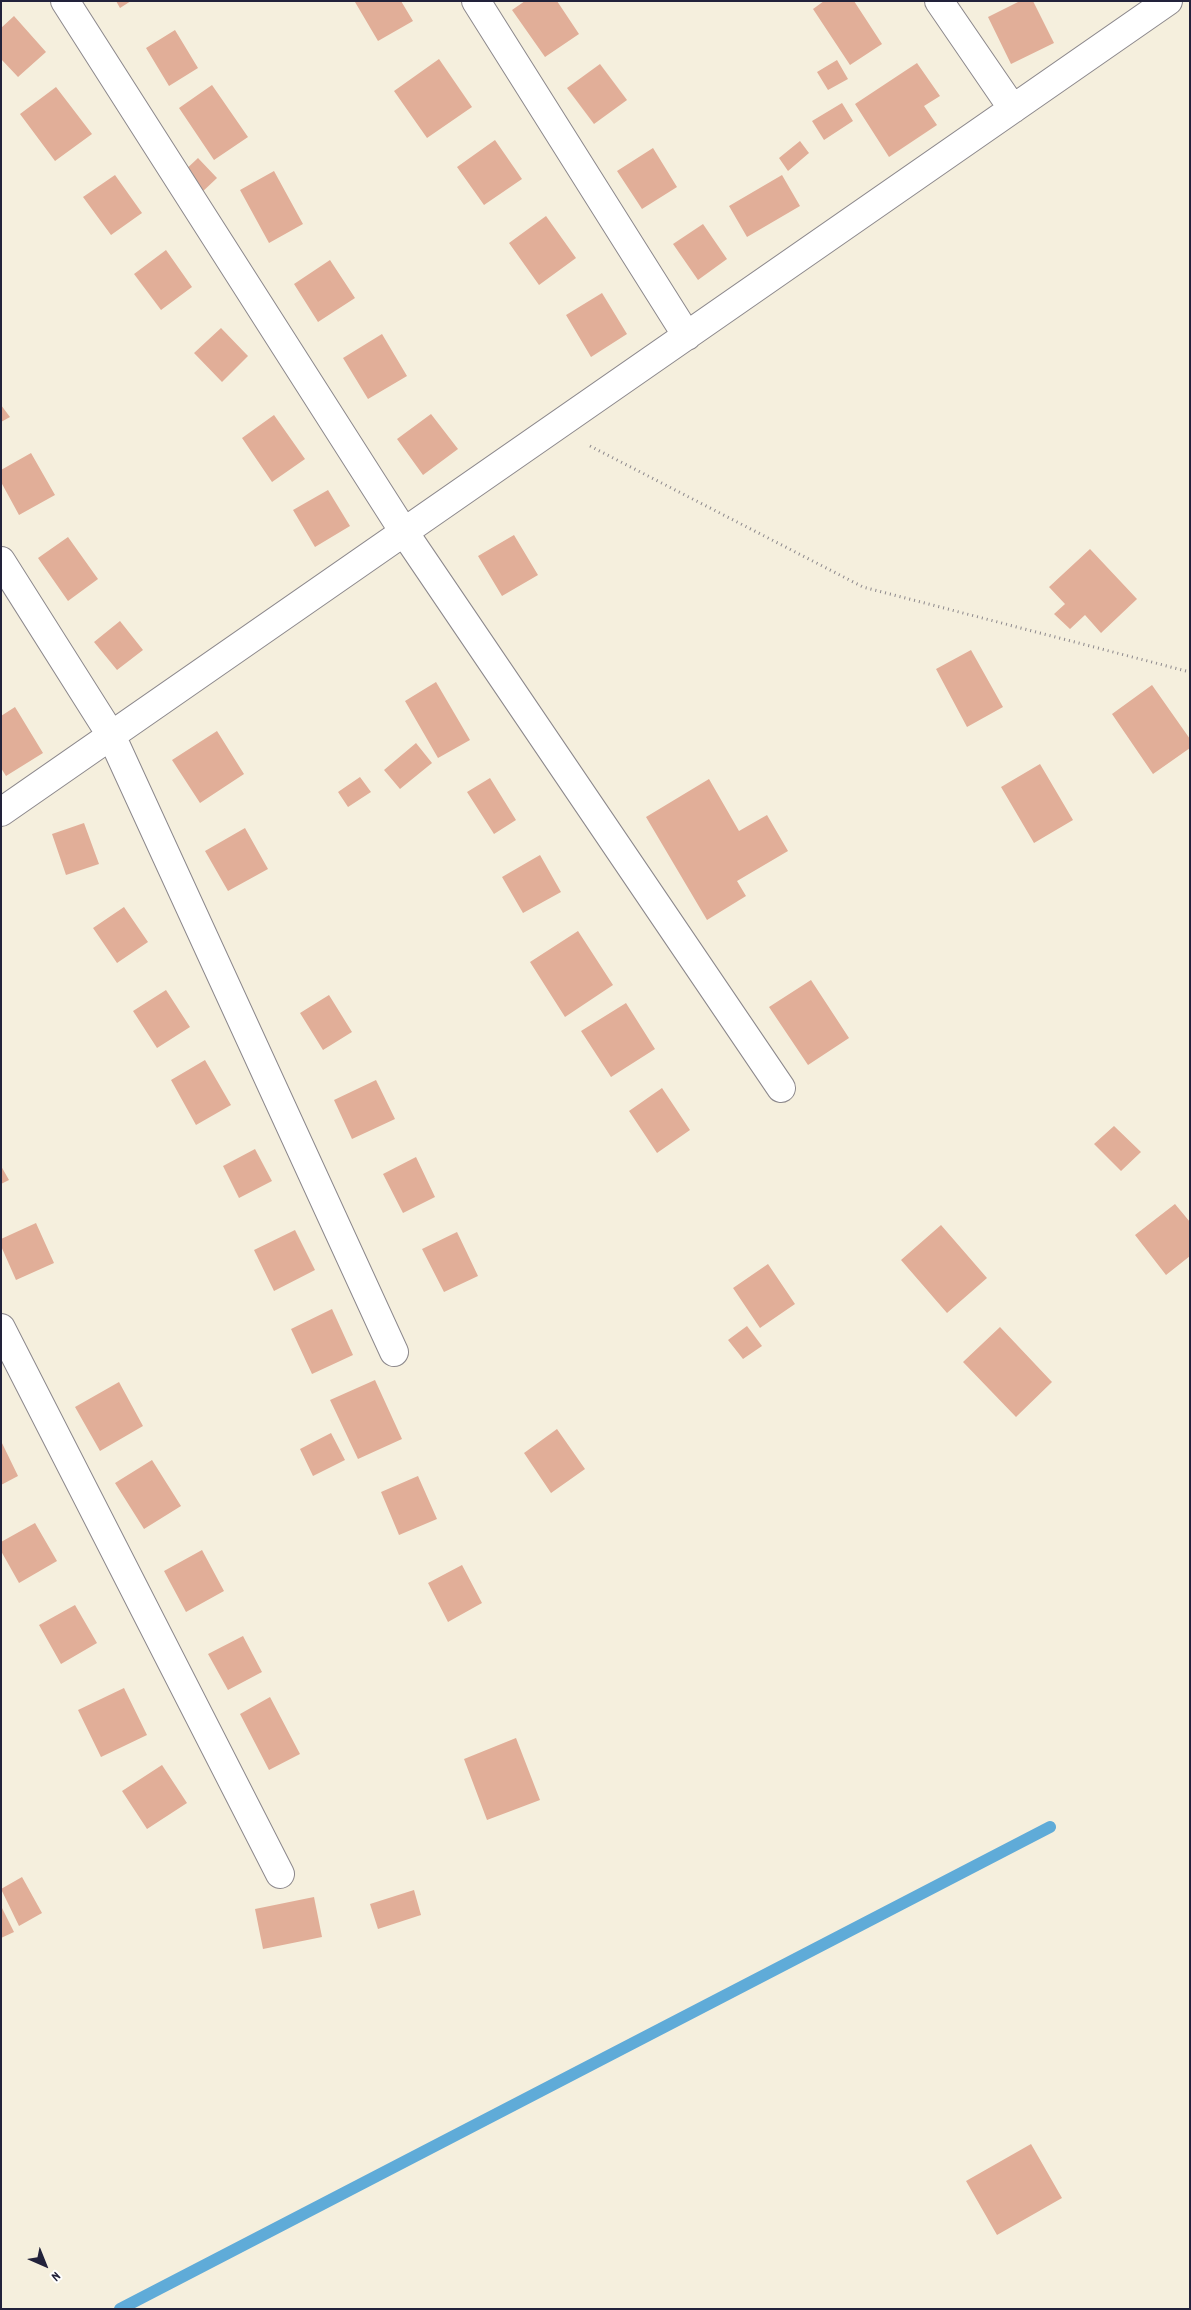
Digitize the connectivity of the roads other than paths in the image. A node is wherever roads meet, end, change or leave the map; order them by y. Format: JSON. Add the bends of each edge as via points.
{"nodes":[{"id":1,"x":65,"y":1,"type":"edge"},
{"id":2,"x":476,"y":1,"type":"edge"},
{"id":3,"x":939,"y":1,"type":"edge"},
{"id":4,"x":1168,"y":1,"type":"edge"},
{"id":5,"x":1013,"y":109,"type":"junction"},
{"id":6,"x":687,"y":336,"type":"junction"},
{"id":7,"x":404,"y":532,"type":"junction"},
{"id":8,"x":1,"y":561,"type":"edge"},
{"id":9,"x":111,"y":736,"type":"junction"},
{"id":10,"x":1,"y":812,"type":"edge"},
{"id":11,"x":781,"y":1088,"type":"dead end"},
{"id":12,"x":1,"y":1328,"type":"edge"},
{"id":13,"x":394,"y":1352,"type":"dead end"},
{"id":14,"x":280,"y":1874,"type":"dead end"}],
"edges":[{"from":1,"to":7,"type":"street"},
{"from":2,"to":6,"type":"street"},
{"from":3,"to":5,"type":"street"},
{"from":4,"to":5,"type":"street"},
{"from":5,"to":6,"type":"street"},
{"from":6,"to":7,"type":"street"},
{"from":7,"to":9,"type":"street"},
{"from":7,"to":11,"type":"street"},
{"from":8,"to":9,"type":"street"},
{"from":9,"to":10,"type":"street"},
{"from":9,"to":13,"type":"street"},
{"from":12,"to":14,"type":"street"}]}
